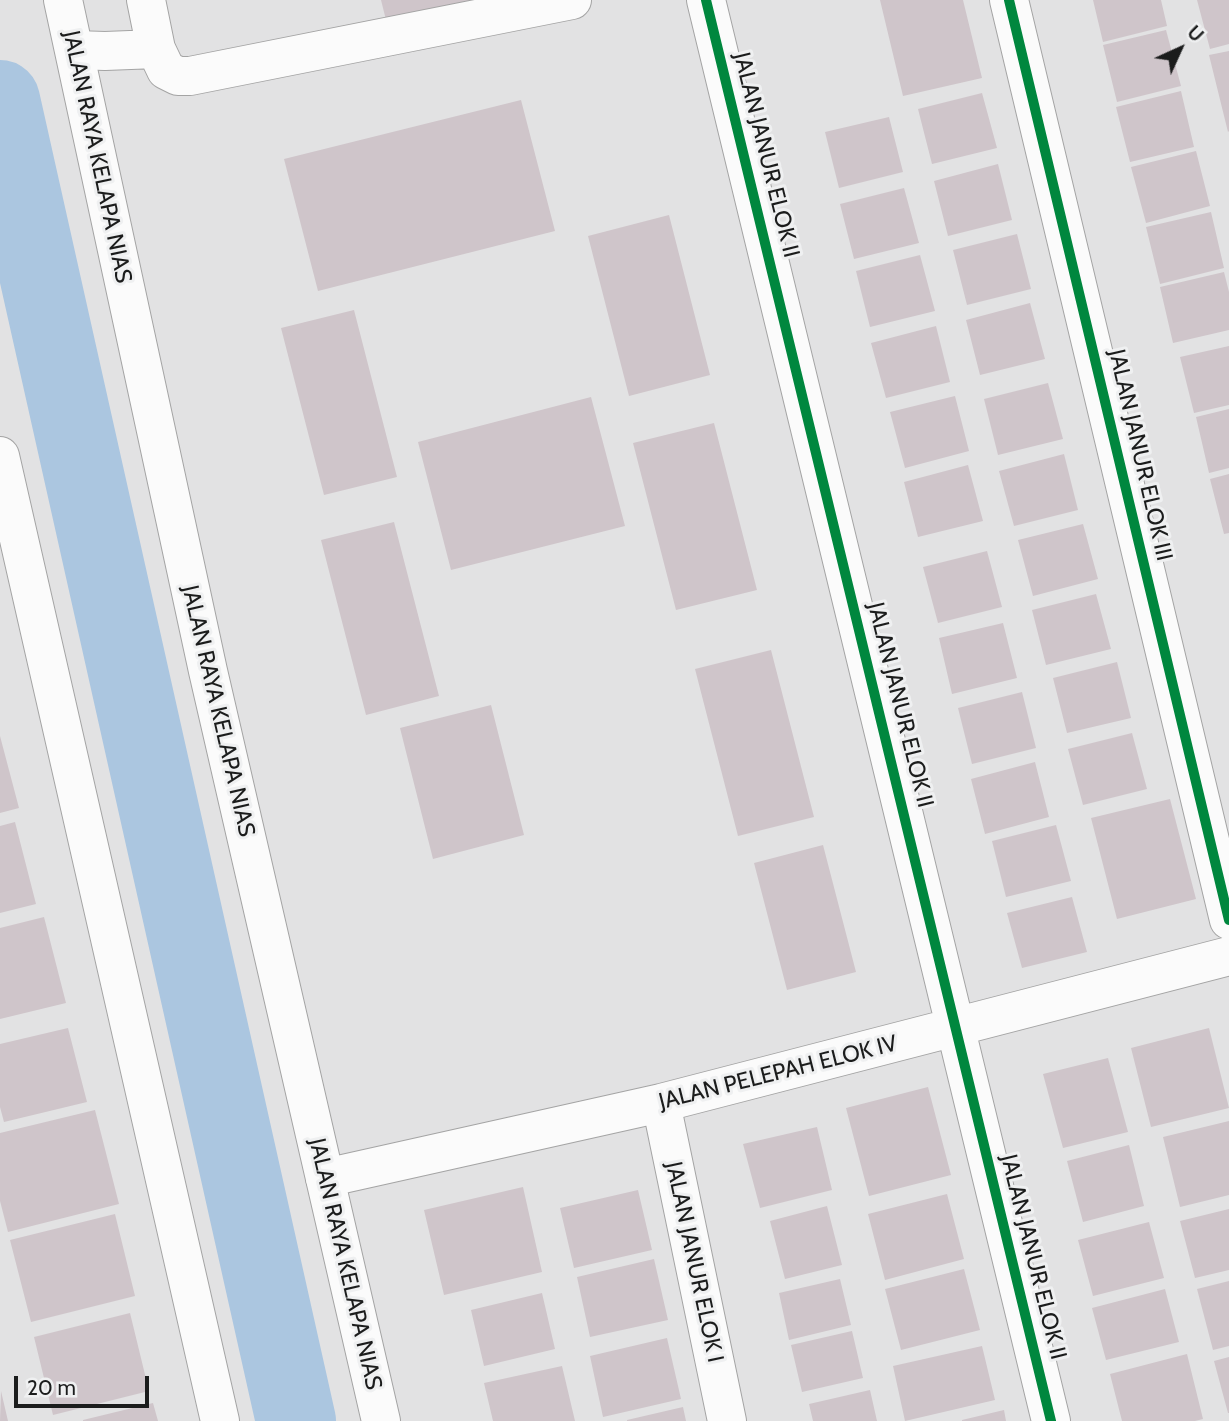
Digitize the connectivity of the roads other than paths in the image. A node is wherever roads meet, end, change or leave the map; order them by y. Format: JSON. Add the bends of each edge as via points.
{"nodes":[{"id":1,"x":63,"y":0,"type":"edge"},
{"id":2,"x":146,"y":0,"type":"edge"},
{"id":3,"x":572,"y":0,"type":"edge"},
{"id":4,"x":706,"y":0,"type":"edge"},
{"id":5,"x":1009,"y":0,"type":"edge"},
{"id":6,"x":156,"y":49,"type":"junction"},
{"id":7,"x":75,"y":50,"type":"junction"},
{"id":8,"x":0,"y":456,"type":"edge"},
{"id":9,"x":1229,"y":920,"type":"edge"},
{"id":10,"x":1229,"y":956,"type":"edge"},
{"id":11,"x":957,"y":1028,"type":"junction"},
{"id":12,"x":661,"y":1103,"type":"junction"},
{"id":13,"x":325,"y":1178,"type":"junction"},
{"id":14,"x":220,"y":1421,"type":"edge"},
{"id":15,"x":381,"y":1421,"type":"edge"},
{"id":16,"x":727,"y":1421,"type":"edge"},
{"id":17,"x":1051,"y":1421,"type":"edge"}],
"edges":[{"from":1,"to":7,"type":"street","name":"JALAN RAYA KELAPA NIAS"},
{"from":2,"to":6,"type":"street"},
{"from":3,"to":6,"type":"street","via":[[190,76],[166,70]]},
{"from":4,"to":11,"type":"street","name":"JALAN JANUR ELOK II"},
{"from":5,"to":9,"type":"street","name":"JALAN JANUR ELOK III"},
{"from":6,"to":7,"type":"street"},
{"from":7,"to":13,"type":"street","name":"JALAN RAYA KELAPA NIAS","via":[[208,671]]},
{"from":8,"to":14,"type":"street"},
{"from":10,"to":11,"type":"street","name":"JALAN PELEPAH ELOK IV"},
{"from":11,"to":12,"type":"street","name":"JALAN PELEPAH ELOK IV"},
{"from":11,"to":17,"type":"street","name":"JALAN JANUR ELOK II"},
{"from":12,"to":13,"type":"street","name":"JALAN PELEPAH ELOK IV"},
{"from":12,"to":16,"type":"street","name":"JALAN JANUR ELOK I"},
{"from":13,"to":15,"type":"street","name":"JALAN RAYA KELAPA NIAS"}]}
